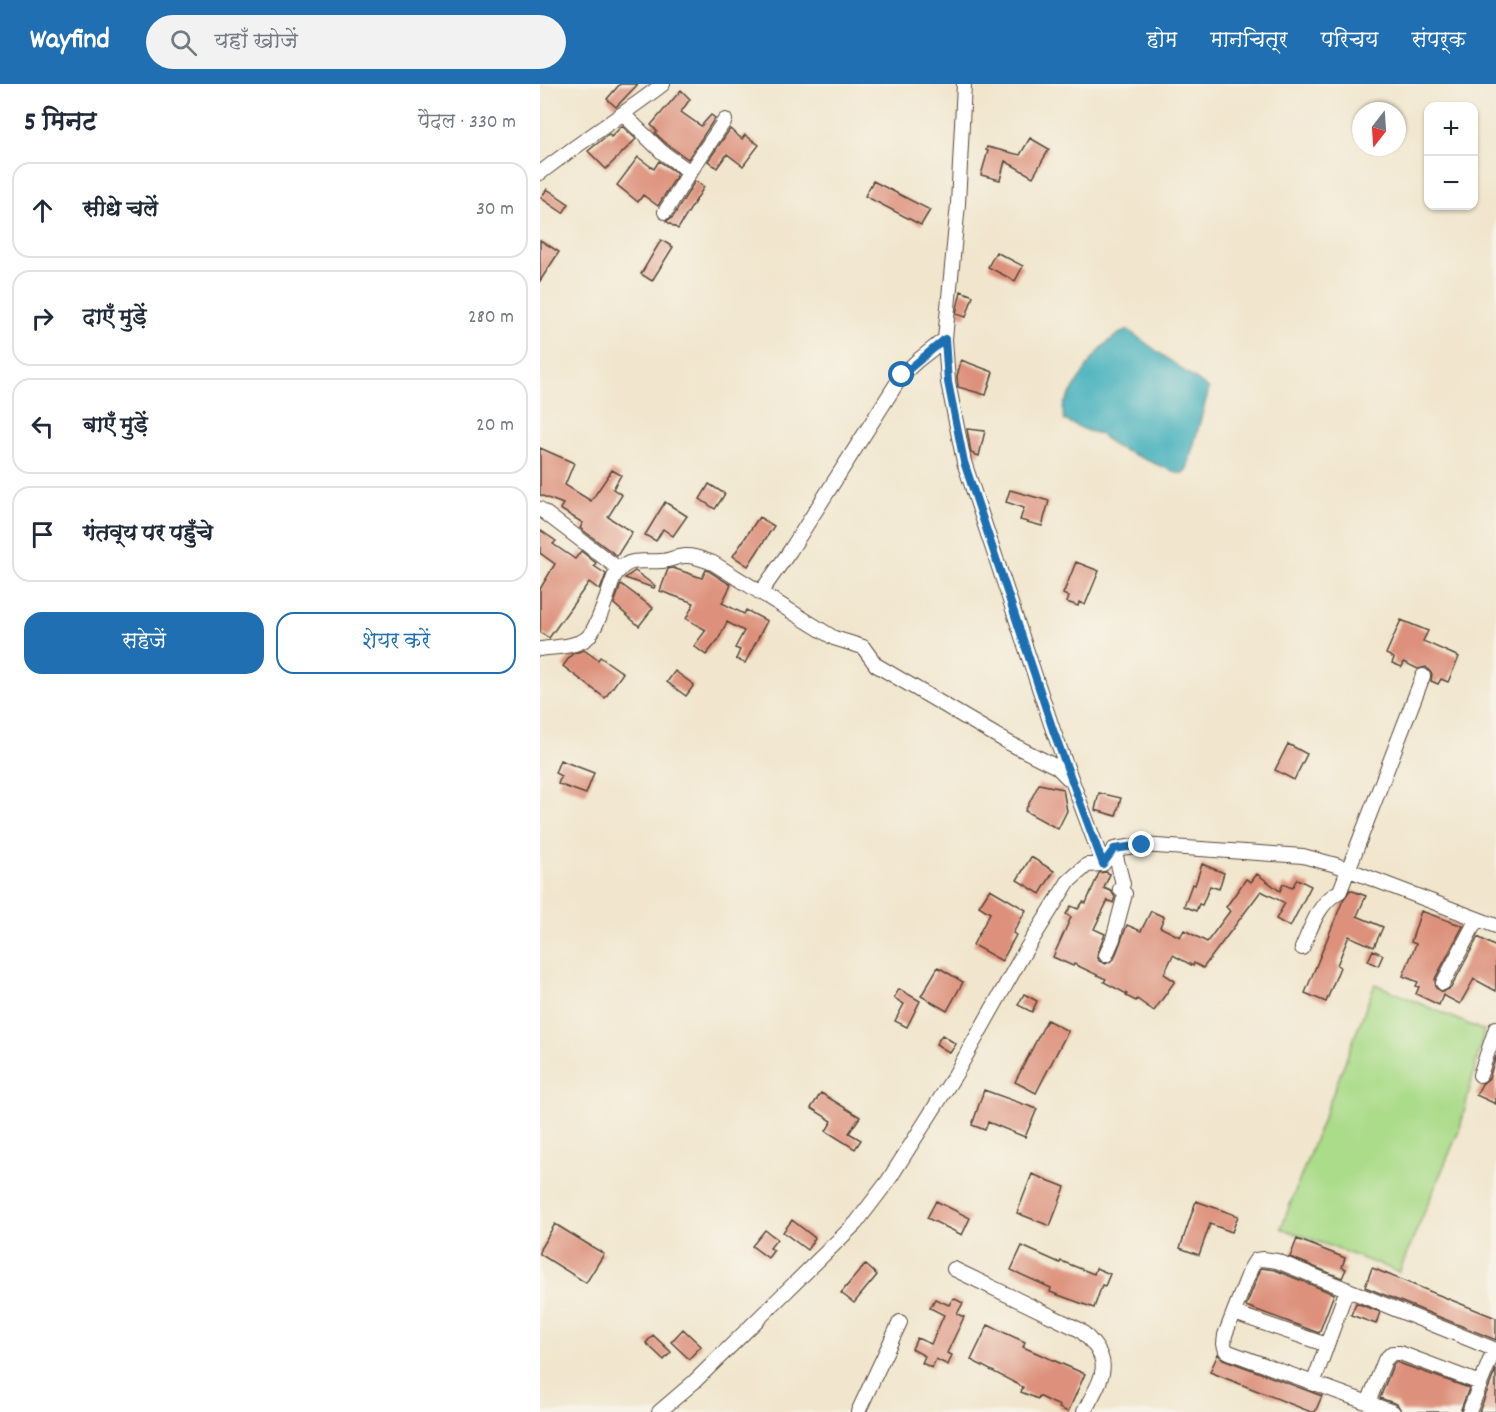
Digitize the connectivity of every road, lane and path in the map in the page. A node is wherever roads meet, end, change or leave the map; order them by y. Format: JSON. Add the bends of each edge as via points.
{"nodes":[{"id":1,"x":663,"y":84,"type":"edge"},
{"id":2,"x":964,"y":84,"type":"edge"},
{"id":3,"x":624,"y":115,"type":"junction"},
{"id":4,"x":725,"y":120,"type":"dead end"},
{"id":5,"x":690,"y":172,"type":"junction"},
{"id":6,"x":540,"y":173,"type":"edge"},
{"id":7,"x":665,"y":212,"type":"dead end"},
{"id":8,"x":945,"y":339,"type":"junction"},
{"id":9,"x":540,"y":509,"type":"edge"},
{"id":10,"x":619,"y":569,"type":"junction"},
{"id":11,"x":760,"y":593,"type":"junction"},
{"id":12,"x":540,"y":649,"type":"edge"},
{"id":13,"x":1423,"y":676,"type":"dead end"},
{"id":14,"x":1072,"y":782,"type":"junction"},
{"id":15,"x":1114,"y":849,"type":"junction"},
{"id":16,"x":1103,"y":864,"type":"junction"},
{"id":17,"x":1348,"y":870,"type":"junction"},
{"id":18,"x":1478,"y":919,"type":"junction"},
{"id":19,"x":1496,"y":926,"type":"edge"},
{"id":20,"x":1302,"y":948,"type":"dead end"},
{"id":21,"x":1106,"y":955,"type":"dead end"},
{"id":22,"x":1443,"y":982,"type":"dead end"},
{"id":23,"x":1496,"y":1028,"type":"edge"},
{"id":24,"x":1480,"y":1075,"type":"dead end"},
{"id":25,"x":954,"y":1269,"type":"dead end"},
{"id":26,"x":1347,"y":1290,"type":"junction"},
{"id":27,"x":1234,"y":1313,"type":"junction"},
{"id":28,"x":900,"y":1322,"type":"dead end"},
{"id":29,"x":1327,"y":1345,"type":"junction"},
{"id":30,"x":1495,"y":1350,"type":"edge"},
{"id":31,"x":1480,"y":1383,"type":"junction"},
{"id":32,"x":1313,"y":1384,"type":"junction"},
{"id":33,"x":1368,"y":1403,"type":"junction"},
{"id":34,"x":660,"y":1412,"type":"edge"},
{"id":35,"x":858,"y":1412,"type":"edge"},
{"id":36,"x":1084,"y":1412,"type":"edge"},
{"id":37,"x":1393,"y":1412,"type":"edge"},
{"id":38,"x":1469,"y":1412,"type":"edge"}],
"edges":[{"from":1,"to":3,"type":"street"},
{"from":2,"to":8,"type":"street"},
{"from":3,"to":5,"type":"street","via":[[662,152]]},
{"from":3,"to":6,"type":"street"},
{"from":4,"to":5,"type":"street"},
{"from":5,"to":7,"type":"street"},
{"from":8,"to":11,"type":"street","via":[[902,375]]},
{"from":8,"to":14,"type":"street","via":[[948,382],[964,462]]},
{"from":9,"to":10,"type":"street"},
{"from":10,"to":11,"type":"street","via":[[632,561],[693,556],[713,563]]},
{"from":10,"to":12,"type":"street","via":[[587,639]]},
{"from":11,"to":14,"type":"street","via":[[834,638],[863,647],[876,665],[1057,767]]},
{"from":13,"to":17,"type":"street"},
{"from":14,"to":16,"type":"street"},
{"from":15,"to":16,"type":"street"},
{"from":15,"to":17,"type":"street","via":[[1142,845],[1303,856]]},
{"from":15,"to":21,"type":"street","via":[[1123,884],[1120,890],[1125,894]]},
{"from":16,"to":34,"type":"street","via":[[1087,865],[1068,882],[955,1075],[888,1181],[856,1223]]},
{"from":17,"to":18,"type":"street"},
{"from":17,"to":20,"type":"street","via":[[1340,891],[1320,908]]},
{"from":18,"to":19,"type":"street"},
{"from":18,"to":22,"type":"street"},
{"from":23,"to":24,"type":"street"},
{"from":25,"to":36,"type":"street","via":[[1080,1330],[1095,1344],[1103,1358],[1102,1377]]},
{"from":26,"to":27,"type":"street","via":[[1277,1261],[1256,1260]]},
{"from":26,"to":29,"type":"street"},
{"from":26,"to":30,"type":"street"},
{"from":27,"to":29,"type":"street"},
{"from":27,"to":32,"type":"street","via":[[1225,1335],[1226,1351]]},
{"from":28,"to":35,"type":"street"},
{"from":29,"to":32,"type":"street"},
{"from":30,"to":31,"type":"street"},
{"from":31,"to":33,"type":"street","via":[[1392,1353],[1385,1360]]},
{"from":31,"to":38,"type":"street"},
{"from":32,"to":33,"type":"street"},
{"from":33,"to":37,"type":"street"}]}
